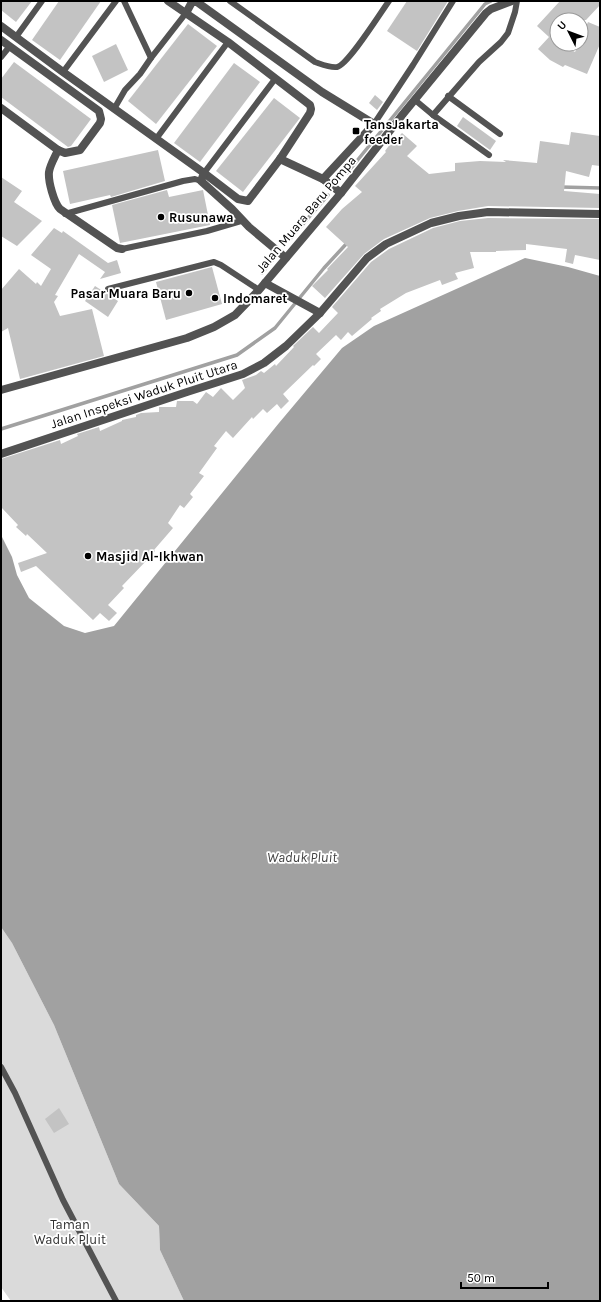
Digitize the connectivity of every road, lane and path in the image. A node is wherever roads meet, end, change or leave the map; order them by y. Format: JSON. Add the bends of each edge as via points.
{"nodes":[{"id":1,"x":42,"y":1,"type":"edge"},
{"id":2,"x":116,"y":1,"type":"edge"},
{"id":3,"x":124,"y":1,"type":"edge"},
{"id":4,"x":168,"y":1,"type":"edge"},
{"id":5,"x":230,"y":1,"type":"edge"},
{"id":6,"x":389,"y":1,"type":"edge"},
{"id":7,"x":453,"y":1,"type":"edge"},
{"id":8,"x":512,"y":1,"type":"edge"},
{"id":9,"x":517,"y":1,"type":"edge"},
{"id":10,"x":186,"y":13,"type":"junction"},
{"id":11,"x":1,"y":26,"type":"edge"},
{"id":12,"x":16,"y":37,"type":"junction"},
{"id":13,"x":1,"y":40,"type":"edge"},
{"id":14,"x":228,"y":42,"type":"junction"},
{"id":15,"x":10,"y":46,"type":"junction"},
{"id":16,"x":1,"y":57,"type":"edge"},
{"id":17,"x":151,"y":58,"type":"junction"},
{"id":18,"x":63,"y":72,"type":"junction"},
{"id":19,"x":275,"y":79,"type":"junction"},
{"id":20,"x":448,"y":96,"type":"junction"},
{"id":21,"x":416,"y":100,"type":"junction"},
{"id":22,"x":1,"y":108,"type":"edge"},
{"id":23,"x":114,"y":109,"type":"junction"},
{"id":24,"x":433,"y":115,"type":"junction"},
{"id":25,"x":374,"y":124,"type":"junction"},
{"id":26,"x":500,"y":134,"type":"dead end"},
{"id":27,"x":156,"y":139,"type":"junction"},
{"id":28,"x":58,"y":150,"type":"junction"},
{"id":29,"x":489,"y":155,"type":"dead end"},
{"id":30,"x":280,"y":159,"type":"junction"},
{"id":31,"x":204,"y":173,"type":"junction"},
{"id":32,"x":323,"y":179,"type":"junction"},
{"id":33,"x":200,"y":181,"type":"junction"},
{"id":34,"x":338,"y":191,"type":"junction"},
{"id":35,"x":65,"y":214,"type":"junction"},
{"id":36,"x":600,"y":214,"type":"edge"},
{"id":37,"x":242,"y":220,"type":"junction"},
{"id":38,"x":122,"y":249,"type":"joint"},
{"id":39,"x":286,"y":258,"type":"junction"},
{"id":40,"x":265,"y":283,"type":"junction"},
{"id":41,"x":108,"y":289,"type":"dead end"},
{"id":42,"x":259,"y":290,"type":"junction"},
{"id":43,"x":320,"y":313,"type":"junction"},
{"id":44,"x":1,"y":390,"type":"edge"},
{"id":45,"x":1,"y":454,"type":"edge"},
{"id":46,"x":1,"y":1067,"type":"edge"},
{"id":47,"x":116,"y":1301,"type":"edge"}],
"edges":[{"from":1,"to":12,"type":"lane"},
{"from":2,"to":18,"type":"lane"},
{"from":3,"to":17,"type":"lane"},
{"from":4,"to":10,"type":"street"},
{"from":5,"to":6,"type":"lane","via":[[315,62],[337,67],[344,63]]},
{"from":7,"to":25,"type":"lane"},
{"from":8,"to":21,"type":"street","name":"Jalan Muara Baru Pompa","via":[[486,13]]},
{"from":9,"to":20,"type":"lane","via":[[508,33]]},
{"from":10,"to":14,"type":"street"},
{"from":10,"to":17,"type":"lane"},
{"from":10,"to":25,"type":"street","via":[[192,2],[197,2],[322,92]]},
{"from":11,"to":12,"type":"street"},
{"from":12,"to":18,"type":"street"},
{"from":13,"to":15,"type":"street"},
{"from":14,"to":19,"type":"street"},
{"from":14,"to":27,"type":"lane"},
{"from":15,"to":16,"type":"lane"},
{"from":15,"to":28,"type":"street","via":[[96,108],[100,115],[100,123],[80,150],[65,153]]},
{"from":17,"to":23,"type":"lane","via":[[125,90]]},
{"from":18,"to":23,"type":"street"},
{"from":19,"to":30,"type":"street","via":[[310,105],[311,109]]},
{"from":19,"to":31,"type":"lane"},
{"from":20,"to":24,"type":"lane"},
{"from":20,"to":26,"type":"lane"},
{"from":21,"to":24,"type":"lane"},
{"from":21,"to":34,"type":"street","name":"Jalan Muara Baru Pompa"},
{"from":22,"to":28,"type":"street"},
{"from":23,"to":27,"type":"street"},
{"from":24,"to":29,"type":"lane"},
{"from":25,"to":32,"type":"street"},
{"from":27,"to":31,"type":"street"},
{"from":28,"to":35,"type":"street","via":[[49,172],[56,205]]},
{"from":30,"to":31,"type":"street","via":[[248,201],[238,199]]},
{"from":30,"to":32,"type":"street"},
{"from":31,"to":33,"type":"street"},
{"from":32,"to":34,"type":"street"},
{"from":33,"to":35,"type":"lane","via":[[183,181]]},
{"from":33,"to":37,"type":"street"},
{"from":34,"to":39,"type":"street","name":"Jalan Muara Baru Pompa"},
{"from":35,"to":38,"type":"street"},
{"from":36,"to":43,"type":"street","name":"Jalan Inspeksi Waduk Pluit Utara","via":[[488,212],[431,223],[386,244],[367,258]]},
{"from":37,"to":38,"type":"lane","via":[[208,231]]},
{"from":37,"to":39,"type":"street"},
{"from":39,"to":40,"type":"street","name":"Jalan Muara Baru Pompa"},
{"from":40,"to":42,"type":"street","name":"Jalan Muara Baru Pompa"},
{"from":40,"to":43,"type":"street"},
{"from":41,"to":42,"type":"lane","via":[[214,262]]},
{"from":42,"to":44,"type":"street","name":"Jalan Muara Baru Pompa","via":[[235,315],[187,338]]},
{"from":43,"to":45,"type":"street","name":"Jalan Inspeksi Waduk Pluit Utara","via":[[286,346],[244,374]]},
{"from":46,"to":47,"type":"lane","via":[[63,1200]]}]}
